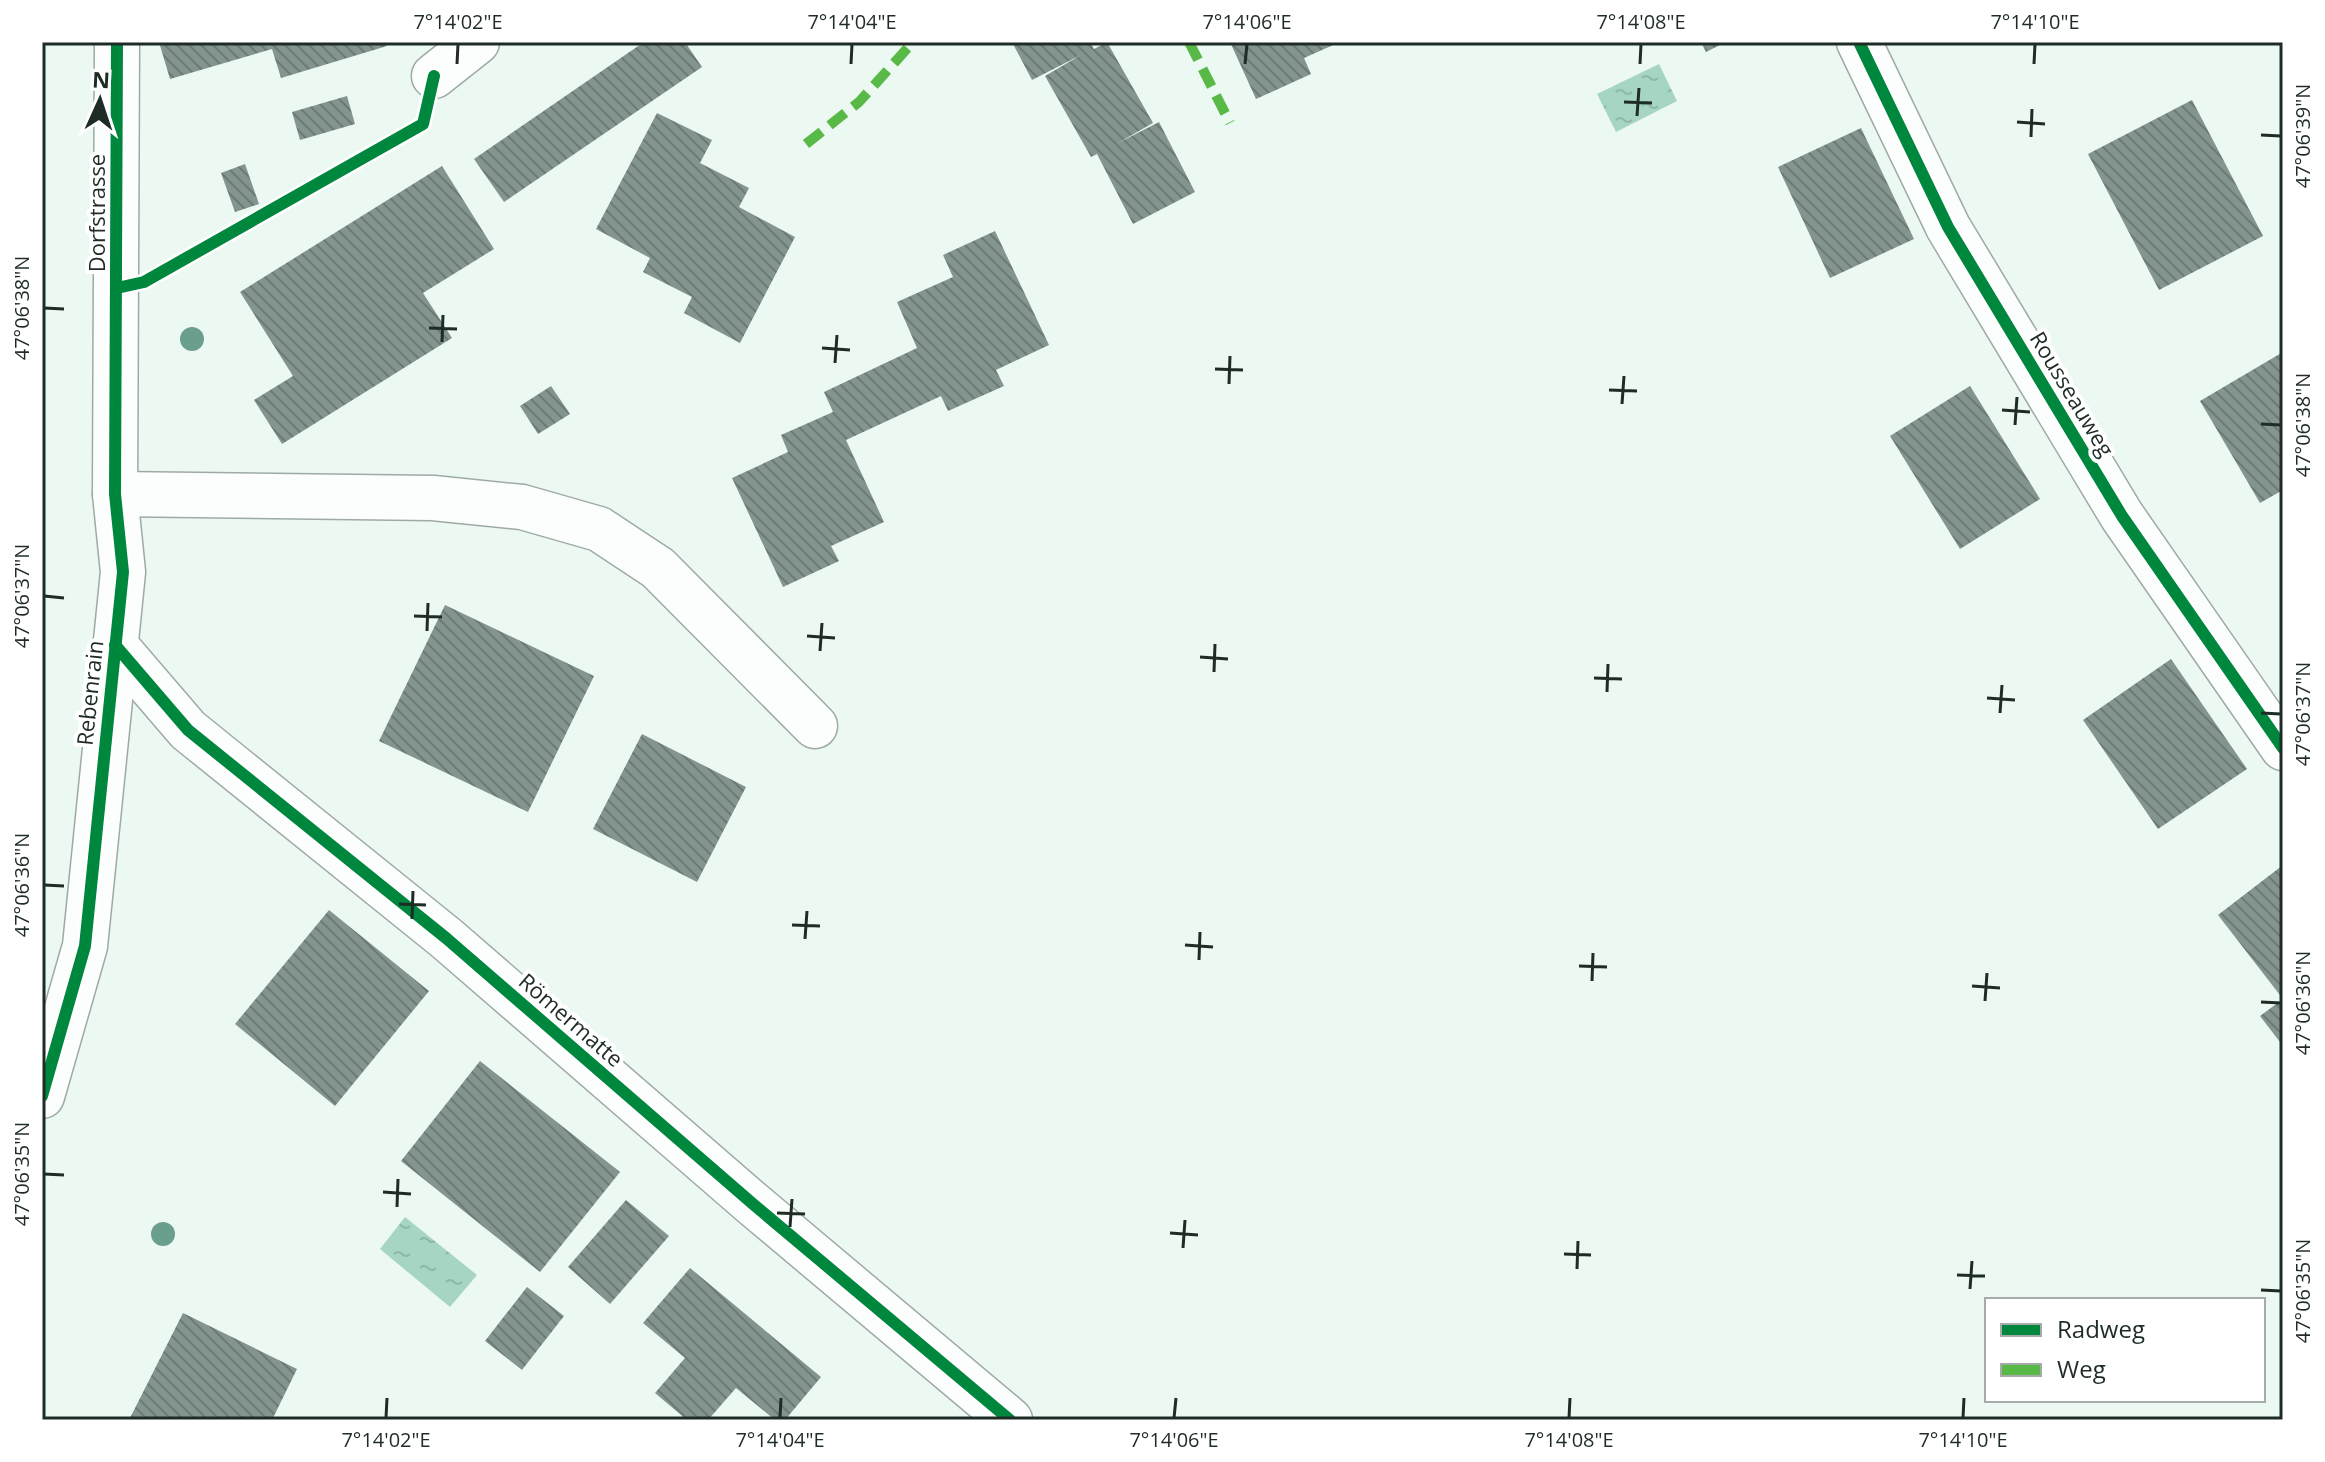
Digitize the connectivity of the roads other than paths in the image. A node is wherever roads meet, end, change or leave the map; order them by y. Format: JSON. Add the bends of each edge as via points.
{"nodes":[{"id":1,"x":117,"y":42,"type":"edge"},
{"id":2,"x":477,"y":42,"type":"edge"},
{"id":3,"x":1859,"y":42,"type":"edge"},
{"id":4,"x":434,"y":76,"type":"dead end"},
{"id":5,"x":117,"y":288,"type":"joint"},
{"id":6,"x":115,"y":494,"type":"junction"},
{"id":7,"x":115,"y":645,"type":"junction"},
{"id":8,"x":815,"y":726,"type":"dead end"},
{"id":9,"x":2283,"y":748,"type":"edge"},
{"id":10,"x":42,"y":1096,"type":"edge"},
{"id":11,"x":1010,"y":1420,"type":"edge"}],
"edges":[{"from":1,"to":5,"type":"street","name":"Dorfstrasse"},
{"from":2,"to":4,"type":"street"},
{"from":3,"to":9,"type":"street","name":"Rousseauweg","via":[[1956,240],[2122,516]]},
{"from":5,"to":6,"type":"street","name":"Rebenrain"},
{"from":6,"to":7,"type":"street","name":"Rebenrain","via":[[123,572]]},
{"from":6,"to":8,"type":"street","via":[[433,498],[522,507],[599,529],[658,568]]},
{"from":7,"to":10,"type":"street","name":"Rebenrain","via":[[85,946]]},
{"from":7,"to":11,"type":"street","name":"Römermatte","via":[[188,730],[446,938]]}]}
